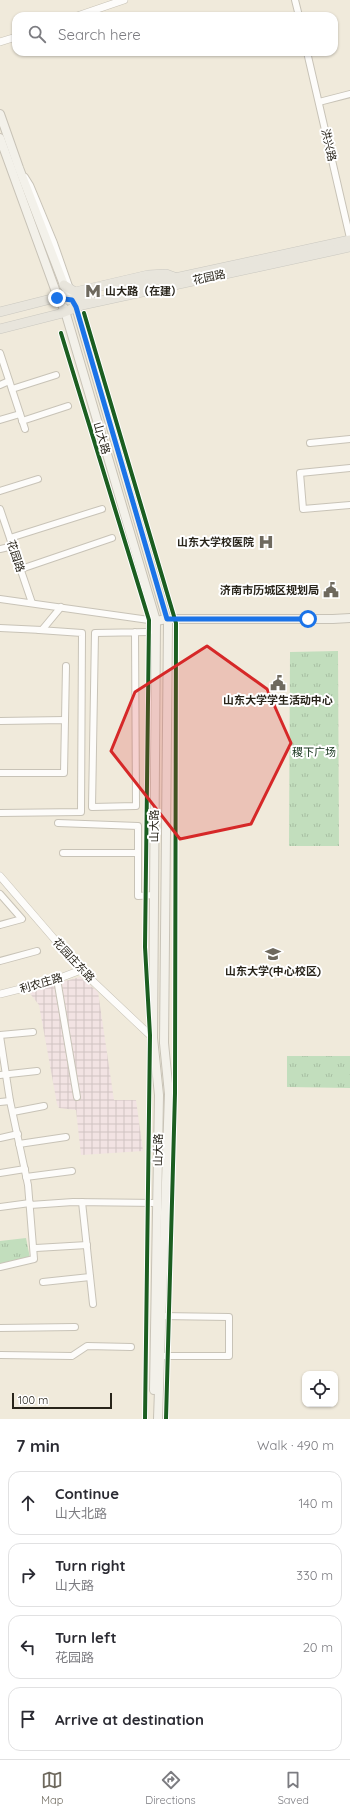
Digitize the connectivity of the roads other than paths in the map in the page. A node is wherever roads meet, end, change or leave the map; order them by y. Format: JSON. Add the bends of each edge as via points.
{"nodes":[{"id":1,"x":124,"y":0,"type":"edge"},
{"id":2,"x":295,"y":0,"type":"edge"},
{"id":3,"x":89,"y":12,"type":"edge"},
{"id":4,"x":298,"y":12,"type":"edge"},
{"id":5,"x":12,"y":38,"type":"edge"},
{"id":6,"x":0,"y":42,"type":"edge"},
{"id":7,"x":308,"y":56,"type":"edge"},
{"id":8,"x":350,"y":94,"type":"edge"},
{"id":9,"x":319,"y":102,"type":"junction"},
{"id":10,"x":0,"y":114,"type":"edge"},
{"id":11,"x":0,"y":138,"type":"edge"},
{"id":12,"x":350,"y":239,"type":"edge"},
{"id":13,"x":350,"y":247,"type":"edge"},
{"id":14,"x":175,"y":278,"type":"junction"},
{"id":15,"x":67,"y":288,"type":"junction"},
{"id":16,"x":60,"y":300,"type":"junction"},
{"id":17,"x":74,"y":303,"type":"junction"},
{"id":18,"x":0,"y":312,"type":"edge"},
{"id":19,"x":65,"y":312,"type":"junction"},
{"id":20,"x":0,"y":329,"type":"edge"},
{"id":21,"x":0,"y":353,"type":"edge"},
{"id":22,"x":56,"y":375,"type":"dead end"},
{"id":23,"x":9,"y":381,"type":"junction"},
{"id":24,"x":0,"y":385,"type":"edge"},
{"id":25,"x":12,"y":388,"type":"junction"},
{"id":26,"x":68,"y":406,"type":"dead end"},
{"id":27,"x":20,"y":414,"type":"junction"},
{"id":28,"x":0,"y":420,"type":"edge"},
{"id":29,"x":22,"y":421,"type":"junction"},
{"id":30,"x":25,"y":429,"type":"dead end"},
{"id":31,"x":350,"y":439,"type":"edge"},
{"id":32,"x":310,"y":443,"type":"dead end"},
{"id":33,"x":350,"y":468,"type":"edge"},
{"id":34,"x":38,"y":479,"type":"dead end"},
{"id":35,"x":0,"y":491,"type":"edge"},
{"id":36,"x":350,"y":505,"type":"edge"},
{"id":37,"x":102,"y":509,"type":"dead end"},
{"id":38,"x":0,"y":510,"type":"edge"},
{"id":39,"x":1,"y":517,"type":"edge"},
{"id":40,"x":10,"y":538,"type":"junction"},
{"id":41,"x":112,"y":538,"type":"dead end"},
{"id":42,"x":13,"y":546,"type":"junction"},
{"id":43,"x":0,"y":550,"type":"edge"},
{"id":44,"x":21,"y":569,"type":"junction"},
{"id":45,"x":0,"y":599,"type":"edge"},
{"id":46,"x":32,"y":603,"type":"junction"},
{"id":47,"x":61,"y":607,"type":"junction"},
{"id":48,"x":350,"y":618,"type":"edge"},
{"id":49,"x":156,"y":621,"type":"junction"},
{"id":50,"x":168,"y":621,"type":"junction"},
{"id":51,"x":350,"y":621,"type":"edge"},
{"id":52,"x":0,"y":628,"type":"edge"},
{"id":53,"x":42,"y":630,"type":"junction"},
{"id":54,"x":135,"y":632,"type":"junction"},
{"id":55,"x":149,"y":632,"type":"dead end"},
{"id":56,"x":66,"y":666,"type":"dead end"},
{"id":57,"x":65,"y":720,"type":"junction"},
{"id":58,"x":0,"y":721,"type":"edge"},
{"id":59,"x":0,"y":773,"type":"edge"},
{"id":60,"x":0,"y":813,"type":"edge"},
{"id":61,"x":58,"y":823,"type":"dead end"},
{"id":62,"x":63,"y":853,"type":"dead end"},
{"id":63,"x":138,"y":853,"type":"junction"},
{"id":64,"x":0,"y":876,"type":"edge"},
{"id":65,"x":0,"y":894,"type":"edge"},
{"id":66,"x":154,"y":895,"type":"junction"},
{"id":67,"x":0,"y":924,"type":"edge"},
{"id":68,"x":37,"y":951,"type":"dead end"},
{"id":69,"x":0,"y":961,"type":"edge"},
{"id":70,"x":81,"y":970,"type":"junction"},
{"id":71,"x":58,"y":979,"type":"junction"},
{"id":72,"x":0,"y":994,"type":"edge"},
{"id":73,"x":33,"y":1032,"type":"dead end"},
{"id":74,"x":0,"y":1036,"type":"edge"},
{"id":75,"x":153,"y":1038,"type":"junction"},
{"id":76,"x":0,"y":1039,"type":"edge"},
{"id":77,"x":37,"y":1071,"type":"dead end"},
{"id":78,"x":3,"y":1074,"type":"edge"},
{"id":79,"x":77,"y":1097,"type":"dead end"},
{"id":80,"x":10,"y":1101,"type":"junction"},
{"id":81,"x":0,"y":1102,"type":"edge"},
{"id":82,"x":44,"y":1106,"type":"dead end"},
{"id":83,"x":13,"y":1112,"type":"junction"},
{"id":84,"x":18,"y":1134,"type":"junction"},
{"id":85,"x":66,"y":1137,"type":"dead end"},
{"id":86,"x":0,"y":1138,"type":"edge"},
{"id":87,"x":20,"y":1144,"type":"junction"},
{"id":88,"x":25,"y":1169,"type":"junction"},
{"id":89,"x":72,"y":1171,"type":"dead end"},
{"id":90,"x":0,"y":1173,"type":"edge"},
{"id":91,"x":26,"y":1177,"type":"junction"},
{"id":92,"x":82,"y":1202,"type":"junction"},
{"id":93,"x":157,"y":1203,"type":"junction"},
{"id":94,"x":30,"y":1204,"type":"junction"},
{"id":95,"x":0,"y":1207,"type":"edge"},
{"id":96,"x":87,"y":1245,"type":"junction"},
{"id":97,"x":36,"y":1248,"type":"dead end"},
{"id":98,"x":0,"y":1267,"type":"edge"},
{"id":99,"x":90,"y":1277,"type":"junction"},
{"id":100,"x":43,"y":1282,"type":"dead end"},
{"id":101,"x":93,"y":1304,"type":"dead end"},
{"id":102,"x":161,"y":1316,"type":"junction"},
{"id":103,"x":75,"y":1327,"type":"dead end"},
{"id":104,"x":0,"y":1328,"type":"edge"},
{"id":105,"x":131,"y":1347,"type":"dead end"},
{"id":106,"x":0,"y":1355,"type":"edge"},
{"id":107,"x":160,"y":1356,"type":"junction"},
{"id":108,"x":153,"y":1419,"type":"edge"},
{"id":109,"x":158,"y":1419,"type":"edge"}],
"edges":[{"from":1,"to":3,"type":"street"},
{"from":2,"to":4,"type":"street"},
{"from":5,"to":6,"type":"street"},
{"from":7,"to":9,"type":"street","name":"洪兴路"},
{"from":8,"to":9,"type":"street"},
{"from":9,"to":12,"type":"street","name":"洪兴路"},
{"from":10,"to":15,"type":"main road","name":"山大路"},
{"from":11,"to":16,"type":"main road","name":"山大路"},
{"from":12,"to":14,"type":"main road","name":"花园路"},
{"from":13,"to":17,"type":"main road","name":"花园路"},
{"from":14,"to":15,"type":"main road","via":[[166,274],[148,275],[75,292]]},
{"from":14,"to":17,"type":"main road","name":"花园路"},
{"from":15,"to":17,"type":"main road","name":"山大路"},
{"from":16,"to":17,"type":"main road","name":"花园路"},
{"from":16,"to":18,"type":"main road","name":"花园路","via":[[55,298]]},
{"from":16,"to":19,"type":"main road","name":"山大路"},
{"from":17,"to":19,"type":"main road","name":"花园路"},
{"from":17,"to":50,"type":"main road","name":"山大路"},
{"from":19,"to":20,"type":"main road","name":"花园路"},
{"from":19,"to":49,"type":"main road","name":"山大路"},
{"from":21,"to":23,"type":"street"},
{"from":22,"to":25,"type":"street"},
{"from":23,"to":24,"type":"street"},
{"from":23,"to":25,"type":"street"},
{"from":25,"to":27,"type":"street"},
{"from":26,"to":29,"type":"street"},
{"from":27,"to":28,"type":"street"},
{"from":27,"to":29,"type":"street"},
{"from":29,"to":30,"type":"street"},
{"from":31,"to":32,"type":"street"},
{"from":33,"to":36,"type":"street","via":[[300,473],[303,509]]},
{"from":34,"to":35,"type":"street"},
{"from":37,"to":40,"type":"street"},
{"from":38,"to":39,"type":"street","name":"花园路"},
{"from":39,"to":40,"type":"street","name":"花园路"},
{"from":40,"to":42,"type":"street","name":"花园路"},
{"from":41,"to":44,"type":"street"},
{"from":42,"to":43,"type":"street"},
{"from":42,"to":44,"type":"street","name":"花园路"},
{"from":44,"to":46,"type":"street","name":"花园路"},
{"from":45,"to":46,"type":"street"},
{"from":46,"to":47,"type":"street"},
{"from":47,"to":49,"type":"street"},
{"from":47,"to":53,"type":"street"},
{"from":48,"to":50,"type":"main road"},
{"from":49,"to":50,"type":"main road"},
{"from":49,"to":66,"type":"main road","name":"山大路"},
{"from":50,"to":51,"type":"main road"},
{"from":50,"to":102,"type":"main road","name":"山大路","via":[[164,1043],[169,1094]]},
{"from":52,"to":53,"type":"street"},
{"from":53,"to":60,"type":"street","via":[[82,633],[81,812]]},
{"from":54,"to":54,"type":"street","via":[[95,633],[92,807],[136,806]]},
{"from":54,"to":55,"type":"street"},
{"from":56,"to":57,"type":"street"},
{"from":57,"to":58,"type":"street"},
{"from":57,"to":59,"type":"street","via":[[64,773]]},
{"from":61,"to":63,"type":"street","via":[[138,826]]},
{"from":62,"to":63,"type":"street"},
{"from":63,"to":66,"type":"street","via":[[138,896]]},
{"from":64,"to":70,"type":"street","name":"花园庄东路"},
{"from":65,"to":67,"type":"street","via":[[22,918]]},
{"from":66,"to":75,"type":"main road","name":"山大路"},
{"from":68,"to":69,"type":"street"},
{"from":70,"to":71,"type":"street","name":"利农庄路"},
{"from":70,"to":75,"type":"street","name":"花园庄东路"},
{"from":71,"to":72,"type":"street","name":"利农庄路"},
{"from":71,"to":79,"type":"street"},
{"from":73,"to":74,"type":"street"},
{"from":74,"to":76,"type":"street"},
{"from":75,"to":93,"type":"main road","name":"山大路","via":[[159,1095]]},
{"from":76,"to":78,"type":"street"},
{"from":77,"to":78,"type":"street"},
{"from":78,"to":80,"type":"street"},
{"from":80,"to":81,"type":"street"},
{"from":80,"to":83,"type":"street"},
{"from":82,"to":83,"type":"street"},
{"from":83,"to":84,"type":"street"},
{"from":84,"to":86,"type":"street"},
{"from":84,"to":87,"type":"street"},
{"from":85,"to":87,"type":"street"},
{"from":87,"to":88,"type":"street"},
{"from":88,"to":90,"type":"street"},
{"from":88,"to":91,"type":"street"},
{"from":89,"to":91,"type":"street"},
{"from":91,"to":94,"type":"street"},
{"from":92,"to":93,"type":"street"},
{"from":92,"to":94,"type":"street"},
{"from":92,"to":96,"type":"street"},
{"from":93,"to":108,"type":"main road","name":"山大路"},
{"from":94,"to":95,"type":"street"},
{"from":94,"to":98,"type":"street","via":[[34,1259]]},
{"from":96,"to":97,"type":"street"},
{"from":96,"to":99,"type":"street"},
{"from":99,"to":100,"type":"street"},
{"from":99,"to":101,"type":"street"},
{"from":102,"to":107,"type":"main road","name":"山大路"},
{"from":102,"to":107,"type":"street","via":[[229,1317],[229,1356]]},
{"from":103,"to":104,"type":"street"},
{"from":105,"to":106,"type":"street","via":[[87,1346],[72,1356]]},
{"from":107,"to":109,"type":"main road","name":"山大路"}]}
